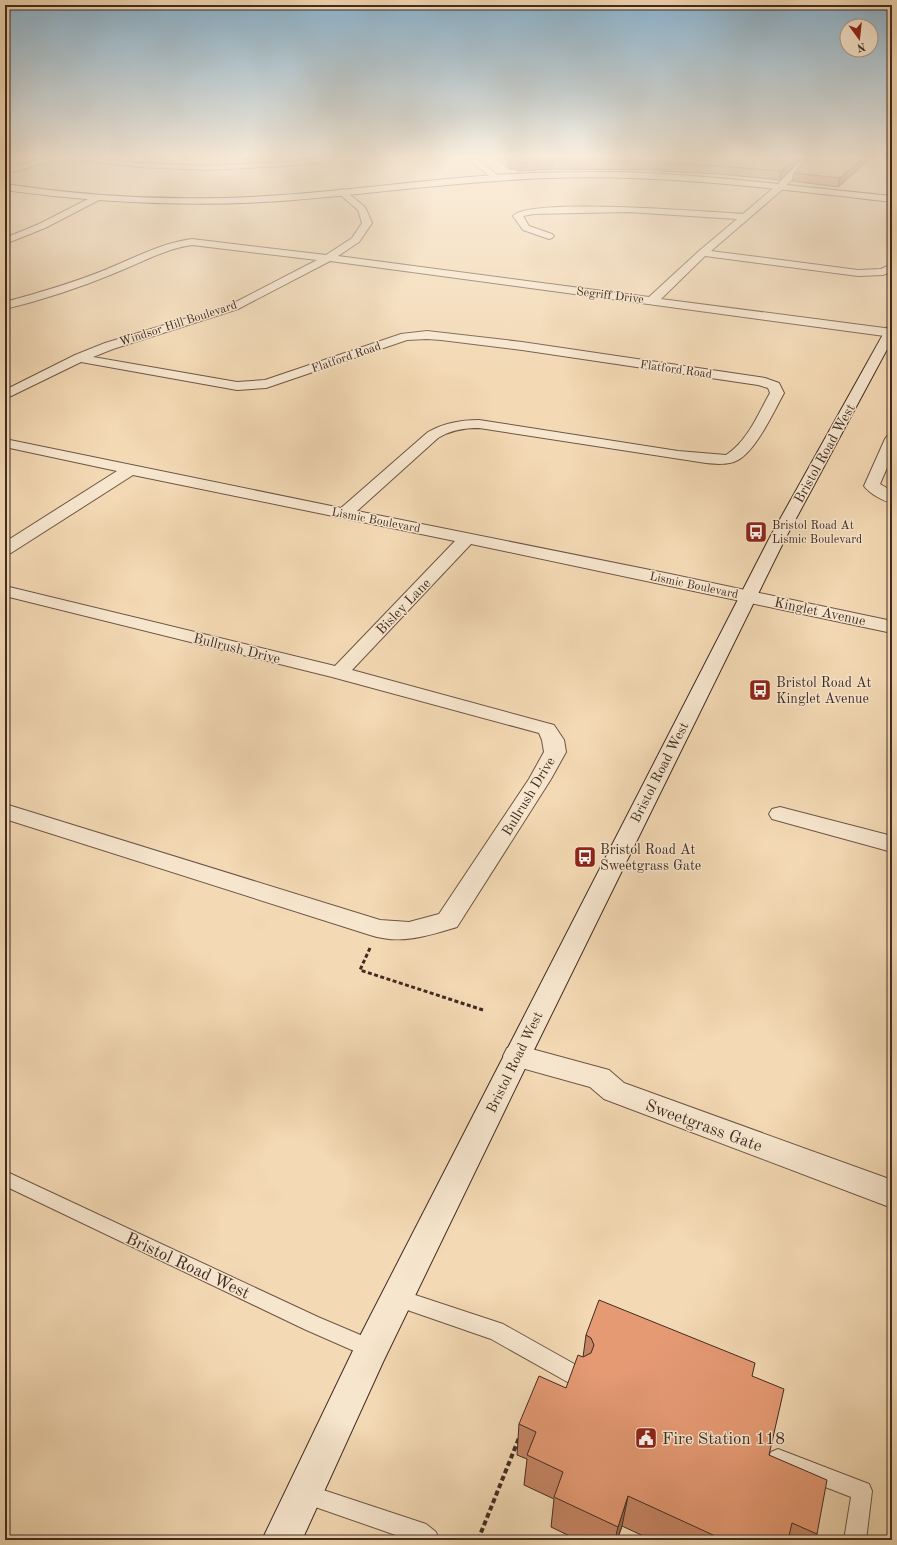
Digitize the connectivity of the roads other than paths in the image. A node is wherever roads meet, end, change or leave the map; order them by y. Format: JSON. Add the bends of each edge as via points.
{"nodes":[{"id":1,"x":37,"y":228,"type":"edge"},
{"id":2,"x":364,"y":228,"type":"edge"},
{"id":3,"x":526,"y":228,"type":"edge"},
{"id":4,"x":730,"y":228,"type":"edge"},
{"id":5,"x":549,"y":236,"type":"dead end"},
{"id":6,"x":5,"y":241,"type":"edge"},
{"id":7,"x":702,"y":253,"type":"junction"},
{"id":8,"x":328,"y":258,"type":"junction"},
{"id":9,"x":892,"y":266,"type":"edge"},
{"id":10,"x":652,"y":301,"type":"junction"},
{"id":11,"x":5,"y":306,"type":"edge"},
{"id":12,"x":892,"y":331,"type":"edge"},
{"id":13,"x":79,"y":358,"type":"junction"},
{"id":14,"x":5,"y":395,"type":"edge"},
{"id":15,"x":892,"y":439,"type":"edge"},
{"id":16,"x":5,"y":443,"type":"edge"},
{"id":17,"x":130,"y":470,"type":"junction"},
{"id":18,"x":892,"y":498,"type":"edge"},
{"id":19,"x":344,"y":514,"type":"junction"},
{"id":20,"x":467,"y":538,"type":"junction"},
{"id":21,"x":5,"y":549,"type":"edge"},
{"id":22,"x":5,"y":591,"type":"edge"},
{"id":23,"x":748,"y":596,"type":"junction"},
{"id":24,"x":892,"y":627,"type":"edge"},
{"id":25,"x":339,"y":673,"type":"junction"},
{"id":26,"x":5,"y":811,"type":"edge"},
{"id":27,"x":780,"y":814,"type":"dead end"},
{"id":28,"x":892,"y":844,"type":"edge"},
{"id":29,"x":517,"y":1056,"type":"junction"},
{"id":30,"x":5,"y":1178,"type":"edge"},
{"id":31,"x":892,"y":1194,"type":"edge"},
{"id":32,"x":397,"y":1298,"type":"junction"},
{"id":33,"x":372,"y":1350,"type":"junction"},
{"id":34,"x":578,"y":1377,"type":"edge"},
{"id":35,"x":778,"y":1459,"type":"edge"},
{"id":36,"x":304,"y":1493,"type":"junction"},
{"id":37,"x":282,"y":1540,"type":"edge"},
{"id":38,"x":428,"y":1540,"type":"edge"},
{"id":39,"x":855,"y":1540,"type":"edge"}],
"edges":[{"from":1,"to":6,"type":"street"},
{"from":2,"to":8,"type":"street","name":"Windsor Hill Boulevard","via":[[356,240]]},
{"from":3,"to":5,"type":"street"},
{"from":4,"to":7,"type":"street"},
{"from":7,"to":9,"type":"street","via":[[858,272],[883,272]]},
{"from":7,"to":10,"type":"street"},
{"from":8,"to":10,"type":"street","name":"Segriff Drive"},
{"from":8,"to":11,"type":"street","name":"Segriff Drive","via":[[205,243],[183,243],[108,273]]},
{"from":8,"to":13,"type":"street","name":"Windsor Hill Boulevard","via":[[234,307],[127,340]]},
{"from":10,"to":12,"type":"street","name":"Segriff Drive"},
{"from":12,"to":23,"type":"street","name":"Bristol Road West","via":[[777,538]]},
{"from":13,"to":14,"type":"street","name":"Windsor Hill Boulevard"},
{"from":13,"to":19,"type":"street","name":"Flatford Road","via":[[237,386],[277,381],[405,337],[427,335],[522,346],[760,381],[774,386],[777,393],[743,450],[730,459],[678,455],[479,424],[458,424],[433,435]]},
{"from":15,"to":18,"type":"street","via":[[872,486]]},
{"from":16,"to":17,"type":"street","name":"Lismic Boulevard"},
{"from":17,"to":19,"type":"street","name":"Lismic Boulevard"},
{"from":17,"to":21,"type":"street"},
{"from":19,"to":20,"type":"street","name":"Lismic Boulevard"},
{"from":20,"to":23,"type":"street","name":"Lismic Boulevard"},
{"from":20,"to":25,"type":"street","name":"Bisley Lane"},
{"from":22,"to":25,"type":"street","name":"Bullrush Drive"},
{"from":23,"to":24,"type":"street","name":"Kinglet Avenue"},
{"from":23,"to":29,"type":"street","name":"Bristol Road West"},
{"from":25,"to":26,"type":"street","name":"Bullrush Drive","via":[[547,728],[553,740],[555,752],[540,779],[448,921],[408,931],[379,929]]},
{"from":27,"to":28,"type":"street"},
{"from":29,"to":31,"type":"street","name":"Sweetgrass Gate","via":[[599,1078],[614,1092]]},
{"from":29,"to":32,"type":"street","name":"Bristol Road West"},
{"from":30,"to":33,"type":"lane","name":"Bristol Road West"},
{"from":32,"to":33,"type":"street","name":"Bristol Road West"},
{"from":32,"to":34,"type":"lane","via":[[496,1331]]},
{"from":33,"to":36,"type":"street","name":"Bristol Road West"},
{"from":35,"to":39,"type":"lane","via":[[862,1490]]},
{"from":36,"to":37,"type":"street","name":"Bristol Road West"},
{"from":36,"to":38,"type":"lane","via":[[418,1532]]}]}
